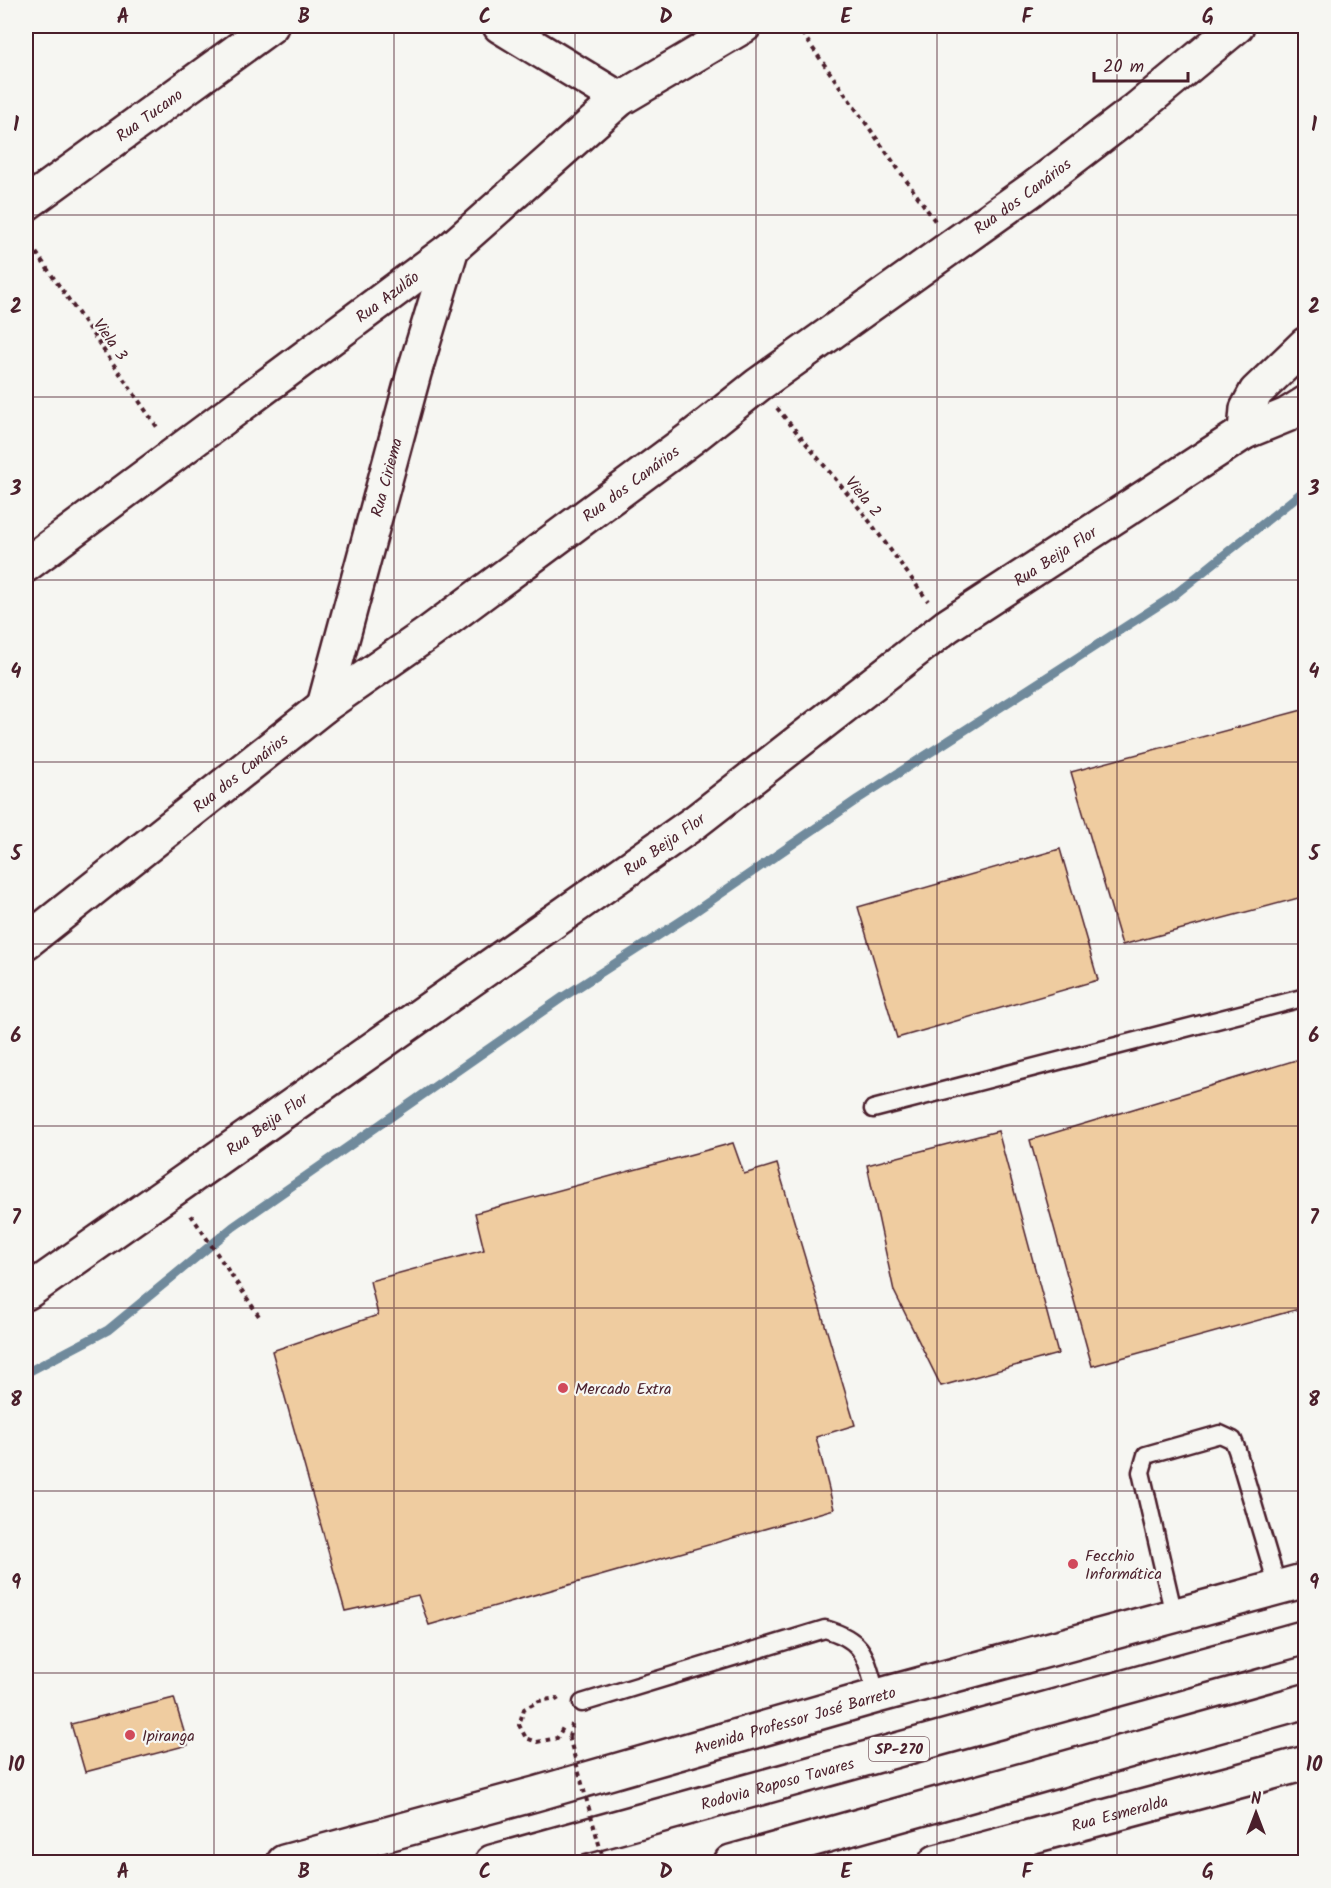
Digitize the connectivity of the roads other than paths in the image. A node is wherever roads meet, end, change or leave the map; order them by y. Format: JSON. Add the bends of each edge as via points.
{"nodes":[{"id":1,"x":271,"y":26,"type":"edge"},
{"id":2,"x":501,"y":26,"type":"edge"},
{"id":3,"x":744,"y":26,"type":"edge"},
{"id":4,"x":1237,"y":26,"type":"edge"},
{"id":5,"x":620,"y":99,"type":"junction"},
{"id":6,"x":26,"y":204,"type":"edge"},
{"id":7,"x":452,"y":248,"type":"junction"},
{"id":8,"x":1305,"y":344,"type":"edge"},
{"id":9,"x":1305,"y":403,"type":"edge"},
{"id":10,"x":1245,"y":432,"type":"junction"},
{"id":11,"x":26,"y":566,"type":"edge"},
{"id":12,"x":324,"y":706,"type":"junction"},
{"id":13,"x":26,"y":942,"type":"edge"},
{"id":14,"x":1305,"y":998,"type":"edge"},
{"id":15,"x":873,"y":1109,"type":"dead end"},
{"id":16,"x":26,"y":1293,"type":"edge"},
{"id":17,"x":1292,"y":1584,"type":"edge"},
{"id":18,"x":1174,"y":1615,"type":"junction"},
{"id":19,"x":1305,"y":1637,"type":"edge"},
{"id":20,"x":877,"y":1696,"type":"junction"},
{"id":21,"x":1305,"y":1701,"type":"edge"},
{"id":22,"x":576,"y":1709,"type":"road end"},
{"id":23,"x":1305,"y":1763,"type":"edge"},
{"id":24,"x":284,"y":1863,"type":"edge"},
{"id":25,"x":492,"y":1863,"type":"edge"},
{"id":26,"x":731,"y":1863,"type":"edge"},
{"id":27,"x":936,"y":1863,"type":"edge"}],
"edges":[{"from":1,"to":6,"type":"main road","name":"Rua Tucano"},
{"from":2,"to":5,"type":"main road"},
{"from":3,"to":5,"type":"main road","name":"Rua Azulão"},
{"from":4,"to":12,"type":"main road","name":"Rua dos Canários","via":[[1075,157],[758,385],[440,625]]},
{"from":5,"to":7,"type":"main road","name":"Rua Azulão"},
{"from":7,"to":11,"type":"main road","name":"Rua Azulão"},
{"from":7,"to":12,"type":"main road","name":"Rua Ciriema"},
{"from":8,"to":10,"type":"main road","via":[[1256,392],[1247,409]]},
{"from":9,"to":10,"type":"main road","name":"Rua Beija Flor","via":[[1287,416]]},
{"from":10,"to":16,"type":"main road","name":"Rua Beija Flor","via":[[947,626],[695,822]]},
{"from":12,"to":13,"type":"main road","name":"Rua dos Canários"},
{"from":14,"to":15,"type":"lane"},
{"from":17,"to":18,"type":"main road","name":"Avenida Professor José Barreto"},
{"from":17,"to":18,"type":"lane","via":[[1233,1440],[1221,1434],[1146,1455],[1142,1464]]},
{"from":18,"to":20,"type":"main road","name":"Avenida Professor José Barreto"},
{"from":19,"to":25,"type":"main road","name":"Rodovia Raposo Tavares","number":"SP-270"},
{"from":20,"to":22,"type":"lane","via":[[862,1649],[843,1634],[825,1629]]},
{"from":20,"to":24,"type":"main road","name":"Avenida Professor José Barreto"},
{"from":21,"to":26,"type":"main road"},
{"from":23,"to":27,"type":"main road","name":"Rua Esmeralda"}]}
